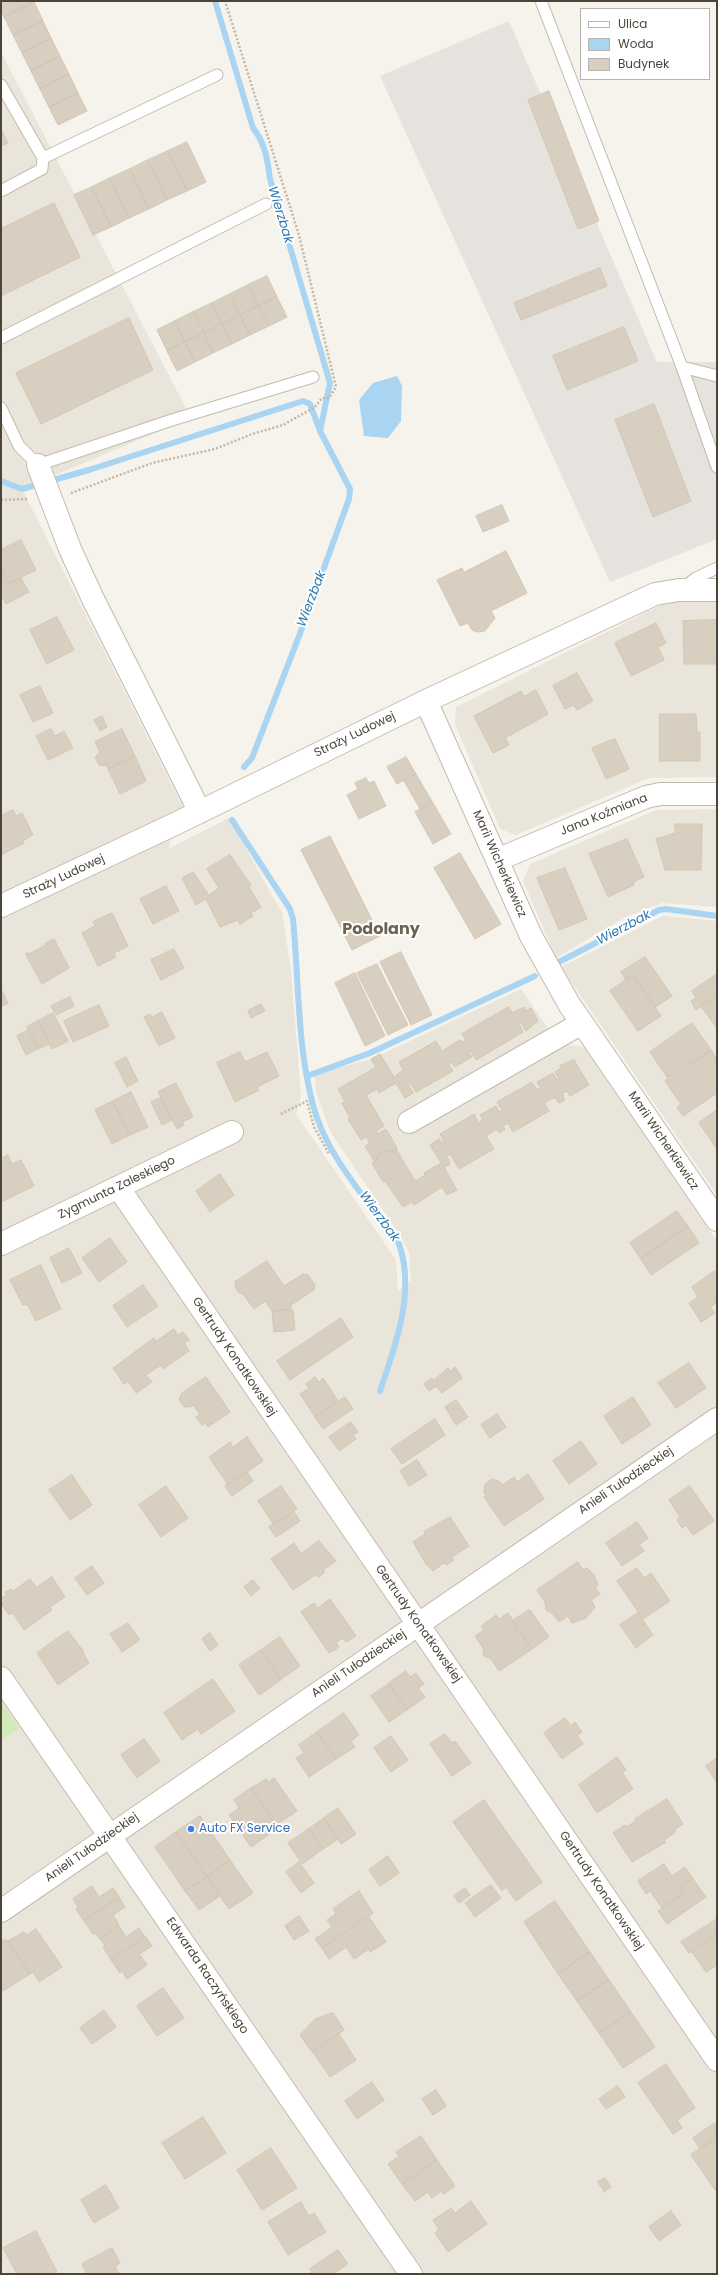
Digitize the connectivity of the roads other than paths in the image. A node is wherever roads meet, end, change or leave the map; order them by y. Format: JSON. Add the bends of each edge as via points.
{"nodes":[{"id":1,"x":541,"y":1,"type":"edge"},
{"id":2,"x":217,"y":75,"type":"dead end"},
{"id":3,"x":1,"y":85,"type":"edge"},
{"id":4,"x":43,"y":158,"type":"junction"},
{"id":5,"x":1,"y":191,"type":"edge"},
{"id":6,"x":266,"y":204,"type":"dead end"},
{"id":7,"x":1,"y":338,"type":"edge"},
{"id":8,"x":682,"y":367,"type":"junction"},
{"id":9,"x":717,"y":376,"type":"edge"},
{"id":10,"x":313,"y":377,"type":"dead end"},
{"id":11,"x":1,"y":408,"type":"edge"},
{"id":12,"x":717,"y":468,"type":"edge"},
{"id":13,"x":44,"y":480,"type":"junction"},
{"id":14,"x":717,"y":568,"type":"edge"},
{"id":15,"x":679,"y":590,"type":"junction"},
{"id":16,"x":717,"y":590,"type":"edge"},
{"id":17,"x":426,"y":700,"type":"junction"},
{"id":18,"x":717,"y":794,"type":"edge"},
{"id":19,"x":200,"y":812,"type":"junction"},
{"id":20,"x":497,"y":860,"type":"junction"},
{"id":21,"x":1,"y":906,"type":"edge"},
{"id":22,"x":582,"y":1023,"type":"junction"},
{"id":23,"x":409,"y":1122,"type":"dead end"},
{"id":24,"x":232,"y":1132,"type":"dead end"},
{"id":25,"x":118,"y":1187,"type":"junction"},
{"id":26,"x":717,"y":1220,"type":"edge"},
{"id":27,"x":1,"y":1244,"type":"edge"},
{"id":28,"x":717,"y":1419,"type":"edge"},
{"id":29,"x":418,"y":1624,"type":"junction"},
{"id":30,"x":1,"y":1678,"type":"edge"},
{"id":31,"x":110,"y":1835,"type":"junction"},
{"id":32,"x":1,"y":1911,"type":"edge"},
{"id":33,"x":717,"y":2060,"type":"edge"},
{"id":34,"x":411,"y":2274,"type":"edge"}],
"edges":[{"from":1,"to":8,"type":"lane"},
{"from":2,"to":4,"type":"lane"},
{"from":3,"to":4,"type":"lane"},
{"from":4,"to":5,"type":"lane","via":[[42,169]]},
{"from":6,"to":7,"type":"lane"},
{"from":8,"to":9,"type":"lane"},
{"from":8,"to":12,"type":"lane"},
{"from":10,"to":13,"type":"lane","via":[[172,420]]},
{"from":11,"to":13,"type":"lane","via":[[19,446]]},
{"from":13,"to":19,"type":"street","via":[[70,549],[93,599]]},
{"from":14,"to":15,"type":"lane"},
{"from":15,"to":16,"type":"street","name":"Straży Ludowej"},
{"from":15,"to":17,"type":"street","name":"Straży Ludowej","via":[[655,594]]},
{"from":17,"to":19,"type":"street","name":"Straży Ludowej"},
{"from":17,"to":20,"type":"street","name":"Marii Wicherkiewicz"},
{"from":18,"to":20,"type":"street","name":"Jana Koźmiana","via":[[660,794],[646,797]]},
{"from":19,"to":21,"type":"street","name":"Straży Ludowej"},
{"from":20,"to":22,"type":"street","name":"Marii Wicherkiewicz","via":[[531,936]]},
{"from":22,"to":23,"type":"street"},
{"from":22,"to":26,"type":"street","name":"Marii Wicherkiewicz"},
{"from":24,"to":25,"type":"street","name":"Zygmunta Zaleskiego"},
{"from":25,"to":27,"type":"street","name":"Zygmunta Zaleskiego"},
{"from":25,"to":29,"type":"street","name":"Gertrudy Konatkowskiej"},
{"from":28,"to":29,"type":"street","name":"Anieli Tułodzieckiej"},
{"from":29,"to":31,"type":"street","name":"Anieli Tułodzieckiej"},
{"from":29,"to":33,"type":"street","name":"Gertrudy Konatkowskiej"},
{"from":30,"to":31,"type":"street","name":"Edwarda Raczyńskiego"},
{"from":31,"to":32,"type":"street","name":"Anieli Tułodzieckiej"},
{"from":31,"to":34,"type":"street","name":"Edwarda Raczyńskiego"}]}
